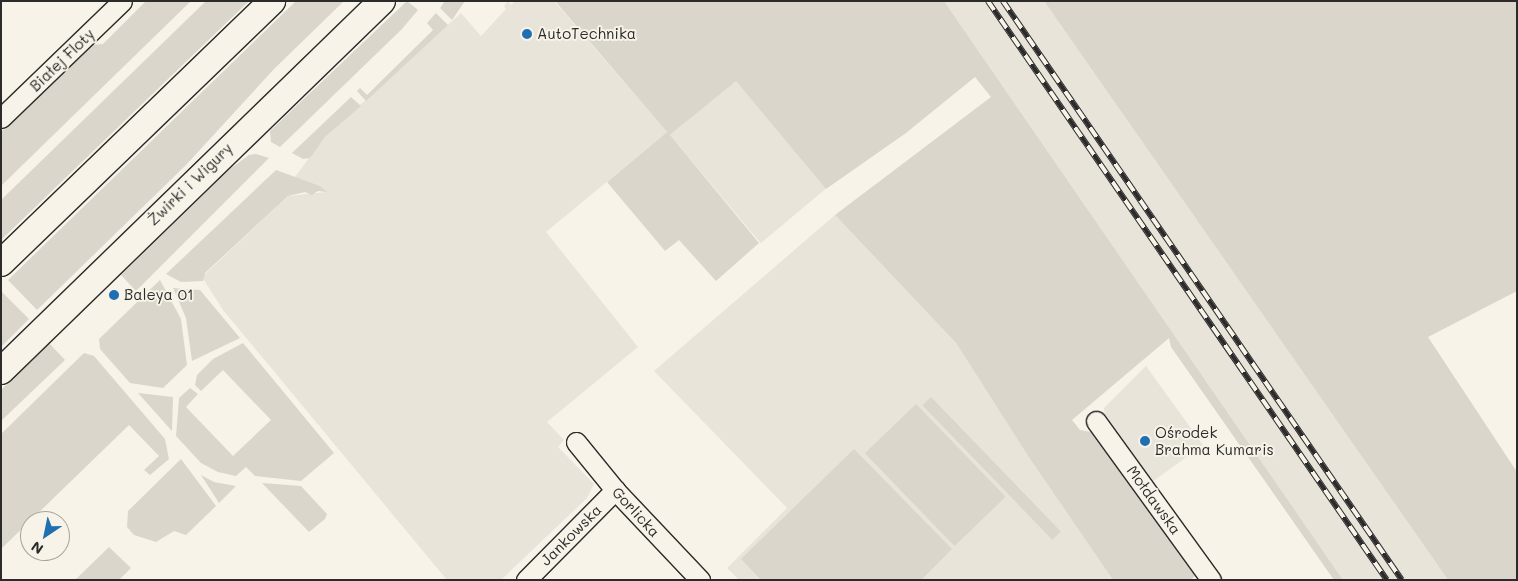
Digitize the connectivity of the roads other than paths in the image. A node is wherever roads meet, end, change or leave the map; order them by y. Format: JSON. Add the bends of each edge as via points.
{"nodes":[{"id":1,"x":122,"y":1,"type":"edge"},
{"id":2,"x":272,"y":1,"type":"edge"},
{"id":3,"x":382,"y":1,"type":"edge"},
{"id":4,"x":1,"y":118,"type":"edge"},
{"id":5,"x":1,"y":263,"type":"edge"},
{"id":6,"x":1,"y":371,"type":"edge"},
{"id":7,"x":1096,"y":421,"type":"dead end"},
{"id":8,"x":576,"y":442,"type":"dead end"},
{"id":9,"x":615,"y":490,"type":"junction"},
{"id":10,"x":526,"y":580,"type":"edge"},
{"id":11,"x":700,"y":580,"type":"edge"},
{"id":12,"x":1211,"y":580,"type":"edge"}],
"edges":[{"from":1,"to":4,"type":"street","name":"Białej Floty"},
{"from":2,"to":5,"type":"main road"},
{"from":3,"to":6,"type":"main road","name":"Żwirki i Wigury"},
{"from":7,"to":12,"type":"street","name":"Mołdawska"},
{"from":8,"to":9,"type":"street","name":"Gorlicka"},
{"from":9,"to":10,"type":"street","name":"Jankowska"},
{"from":9,"to":11,"type":"street","name":"Gorlicka"}]}
